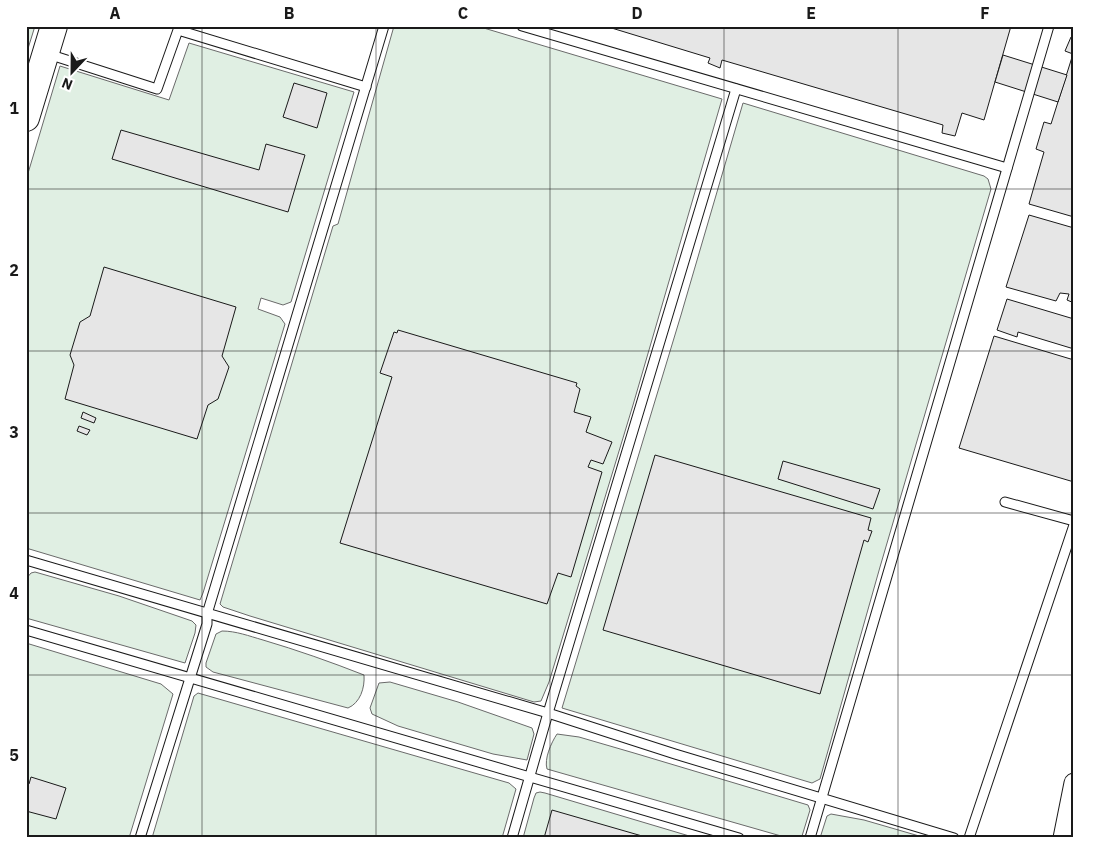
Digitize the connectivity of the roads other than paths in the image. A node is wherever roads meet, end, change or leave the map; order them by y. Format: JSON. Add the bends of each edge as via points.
{"nodes":[{"id":1,"x":54,"y":26,"type":"edge"},
{"id":2,"x":384,"y":26,"type":"edge"},
{"id":3,"x":522,"y":26,"type":"edge"},
{"id":4,"x":1048,"y":26,"type":"edge"},
{"id":5,"x":46,"y":53,"type":"junction"},
{"id":6,"x":366,"y":87,"type":"junction"},
{"id":7,"x":736,"y":89,"type":"junction"},
{"id":8,"x":26,"y":118,"type":"edge"},
{"id":9,"x":1007,"y":168,"type":"junction"},
{"id":10,"x":1005,"y":502,"type":"dead end"},
{"id":11,"x":1074,"y":521,"type":"edge"},
{"id":12,"x":1074,"y":526,"type":"edge"},
{"id":13,"x":26,"y":560,"type":"edge"},
{"id":14,"x":206,"y":614,"type":"junction"},
{"id":15,"x":26,"y":630,"type":"edge"},
{"id":16,"x":190,"y":677,"type":"junction"},
{"id":17,"x":548,"y":713,"type":"junction"},
{"id":18,"x":531,"y":776,"type":"junction"},
{"id":19,"x":1074,"y":783,"type":"edge"},
{"id":20,"x":823,"y":797,"type":"junction"},
{"id":21,"x":140,"y":838,"type":"edge"},
{"id":22,"x":512,"y":838,"type":"edge"},
{"id":23,"x":739,"y":838,"type":"edge"},
{"id":24,"x":810,"y":838,"type":"edge"},
{"id":25,"x":954,"y":838,"type":"edge"},
{"id":26,"x":969,"y":838,"type":"edge"},
{"id":27,"x":1063,"y":838,"type":"edge"}],
"edges":[{"from":1,"to":5,"type":"street"},
{"from":2,"to":6,"type":"lane"},
{"from":3,"to":7,"type":"lane"},
{"from":4,"to":9,"type":"lane"},
{"from":5,"to":6,"type":"lane","via":[[157,89],[178,30]]},
{"from":5,"to":8,"type":"street"},
{"from":6,"to":14,"type":"lane"},
{"from":7,"to":9,"type":"lane"},
{"from":7,"to":17,"type":"lane"},
{"from":9,"to":20,"type":"lane"},
{"from":10,"to":11,"type":"lane"},
{"from":12,"to":26,"type":"lane"},
{"from":13,"to":14,"type":"lane"},
{"from":14,"to":16,"type":"lane","via":[[207,624]]},
{"from":14,"to":17,"type":"lane"},
{"from":15,"to":16,"type":"lane"},
{"from":16,"to":18,"type":"lane"},
{"from":16,"to":21,"type":"lane"},
{"from":17,"to":18,"type":"lane"},
{"from":17,"to":20,"type":"lane"},
{"from":18,"to":22,"type":"lane"},
{"from":18,"to":23,"type":"lane"},
{"from":19,"to":27,"type":"street"},
{"from":20,"to":24,"type":"lane"},
{"from":20,"to":25,"type":"lane"}]}
